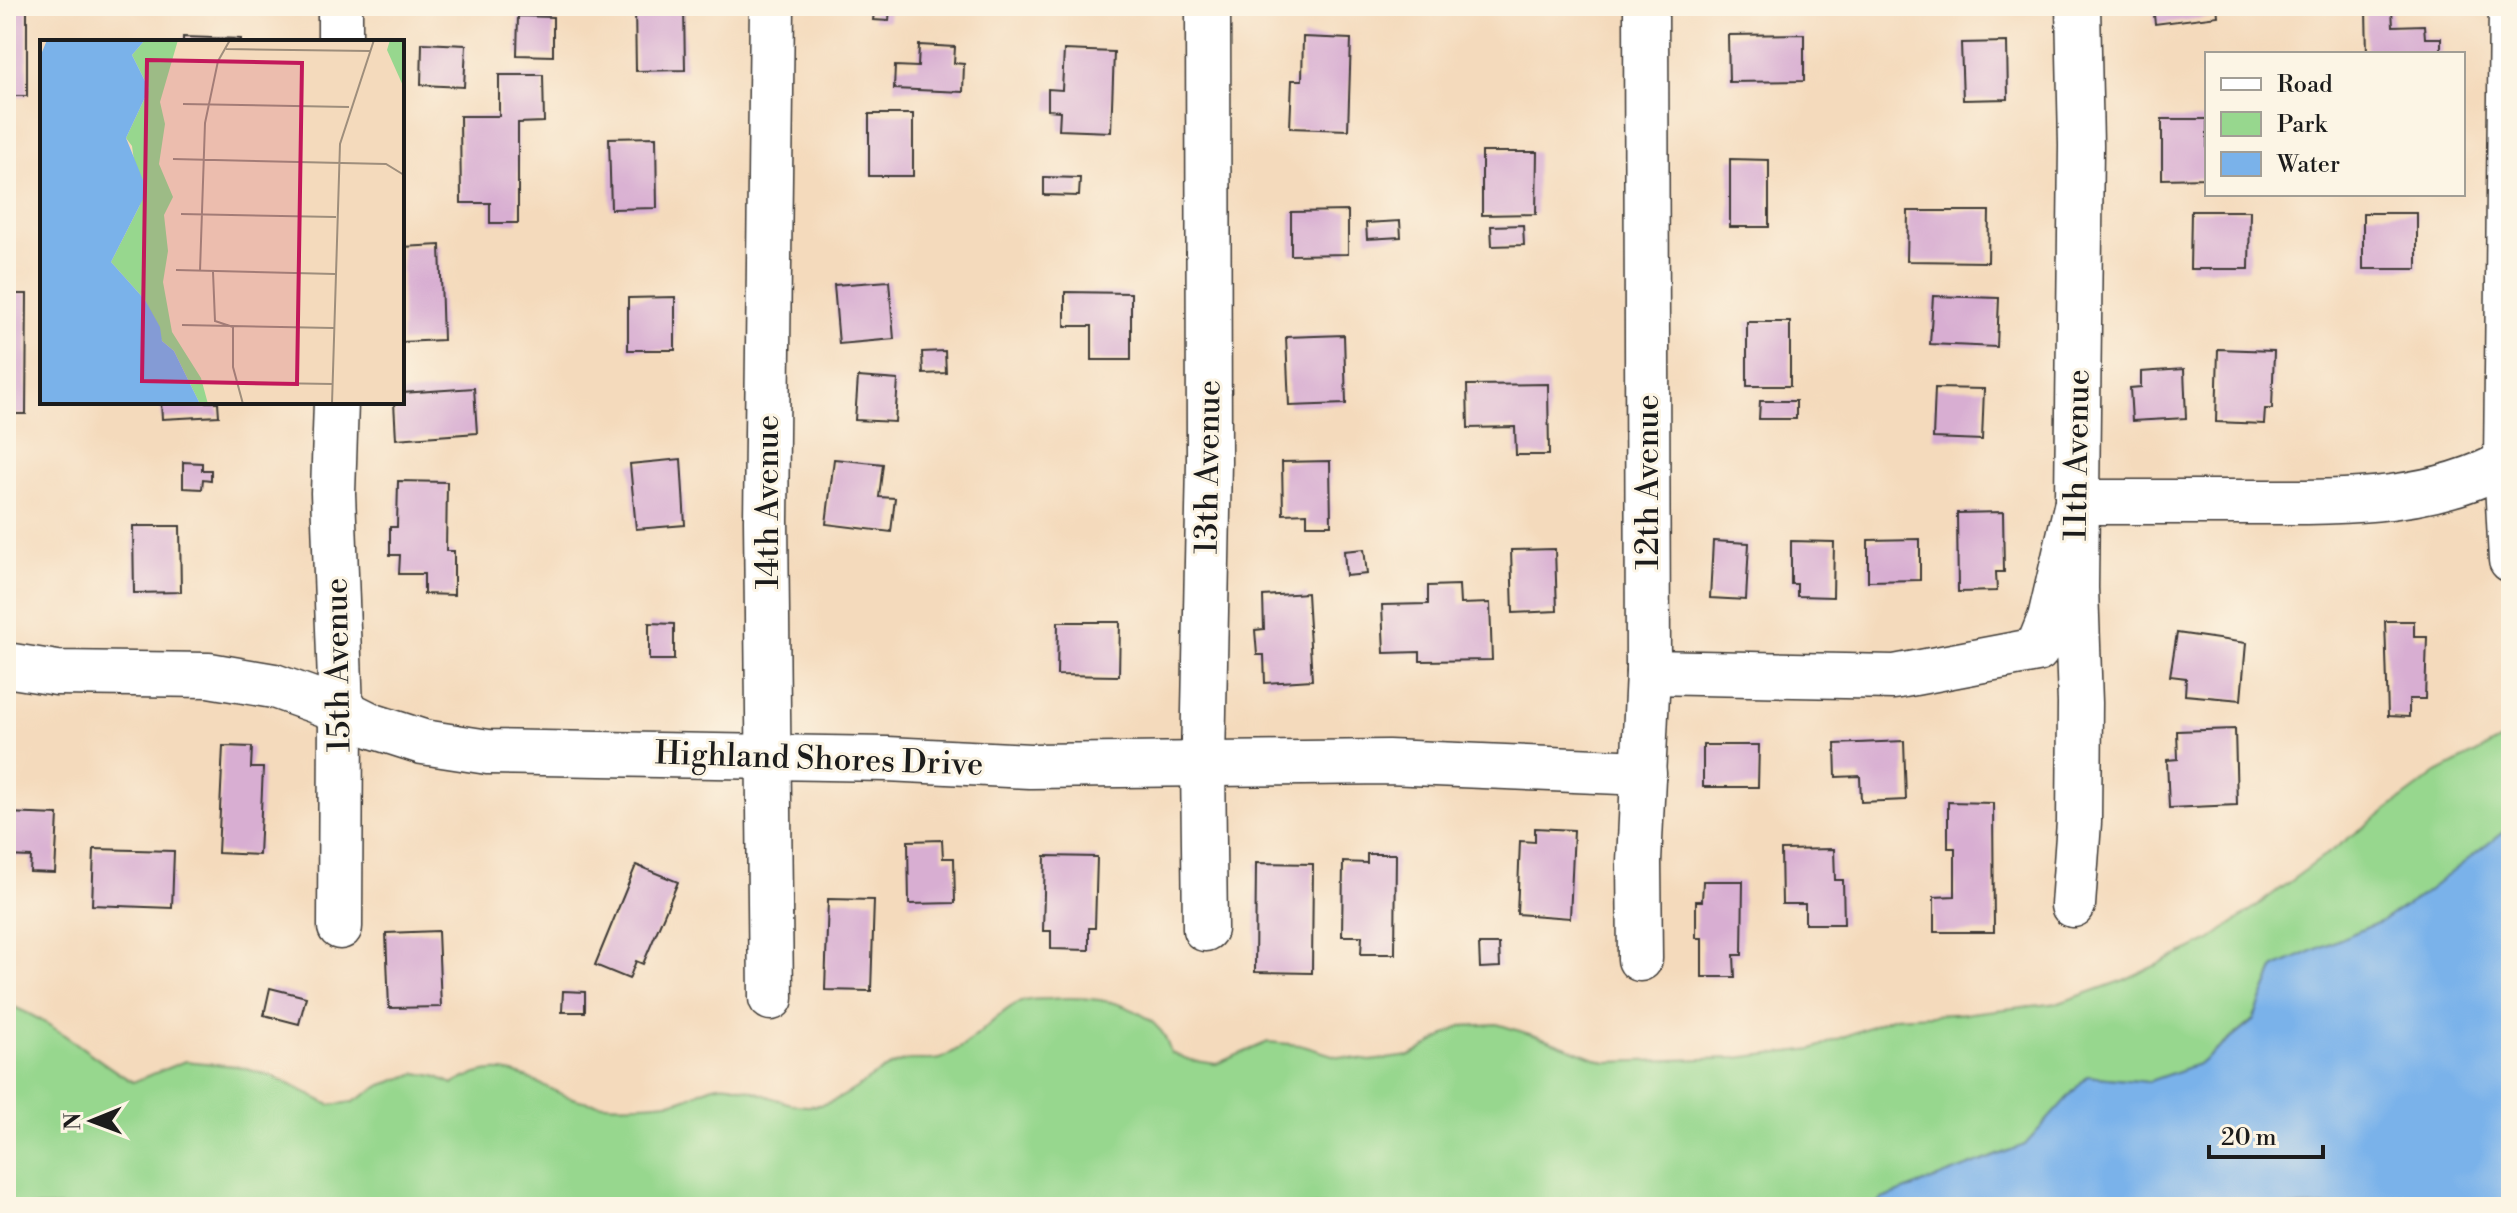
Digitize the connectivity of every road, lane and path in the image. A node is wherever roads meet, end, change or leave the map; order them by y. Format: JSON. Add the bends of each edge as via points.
{"nodes":[{"id":1,"x":340,"y":6,"type":"edge"},
{"id":2,"x":772,"y":6,"type":"edge"},
{"id":3,"x":1208,"y":6,"type":"edge"},
{"id":4,"x":1646,"y":6,"type":"edge"},
{"id":5,"x":2078,"y":6,"type":"edge"},
{"id":6,"x":2511,"y":6,"type":"edge"},
{"id":7,"x":340,"y":40,"type":"edge"},
{"id":8,"x":336,"y":404,"type":"edge"},
{"id":9,"x":2509,"y":462,"type":"edge"},
{"id":10,"x":2077,"y":502,"type":"junction"},
{"id":11,"x":2511,"y":560,"type":"edge"},
{"id":12,"x":6,"y":665,"type":"edge"},
{"id":13,"x":1648,"y":672,"type":"junction"},
{"id":14,"x":341,"y":710,"type":"junction"},
{"id":15,"x":769,"y":757,"type":"junction"},
{"id":16,"x":1203,"y":762,"type":"junction"},
{"id":17,"x":1644,"y":773,"type":"junction"},
{"id":18,"x":2073,"y":905,"type":"dead end"},
{"id":19,"x":340,"y":927,"type":"dead end"},
{"id":20,"x":1205,"y":929,"type":"dead end"},
{"id":21,"x":1640,"y":959,"type":"dead end"},
{"id":22,"x":771,"y":998,"type":"dead end"}],
"edges":[{"from":1,"to":7,"type":"street"},
{"from":2,"to":15,"type":"street","name":"14th Avenue"},
{"from":3,"to":16,"type":"street","name":"13th Avenue"},
{"from":4,"to":13,"type":"street","name":"12th Avenue"},
{"from":5,"to":10,"type":"street","name":"11th Avenue"},
{"from":6,"to":9,"type":"street"},
{"from":8,"to":14,"type":"street","name":"15th Avenue","via":[[333,493]]},
{"from":9,"to":10,"type":"street","via":[[2453,485],[2393,497]]},
{"from":9,"to":11,"type":"street"},
{"from":10,"to":13,"type":"street","via":[[2050,618],[2037,650],[1894,677]]},
{"from":10,"to":18,"type":"street","name":"11th Avenue","via":[[2079,822]]},
{"from":12,"to":14,"type":"street","name":"Highland Shores Drive","via":[[57,673],[209,675],[274,686]]},
{"from":13,"to":17,"type":"street","name":"12th Avenue"},
{"from":14,"to":15,"type":"street","name":"Highland Shores Drive","via":[[423,742],[488,752]]},
{"from":14,"to":19,"type":"street","name":"15th Avenue"},
{"from":15,"to":16,"type":"street","name":"Highland Shores Drive","via":[[1030,766]]},
{"from":15,"to":22,"type":"street","name":"14th Avenue"},
{"from":16,"to":17,"type":"street","name":"Highland Shores Drive","via":[[1388,762]]},
{"from":16,"to":20,"type":"street","name":"13th Avenue"},
{"from":17,"to":21,"type":"street","name":"12th Avenue"}]}
